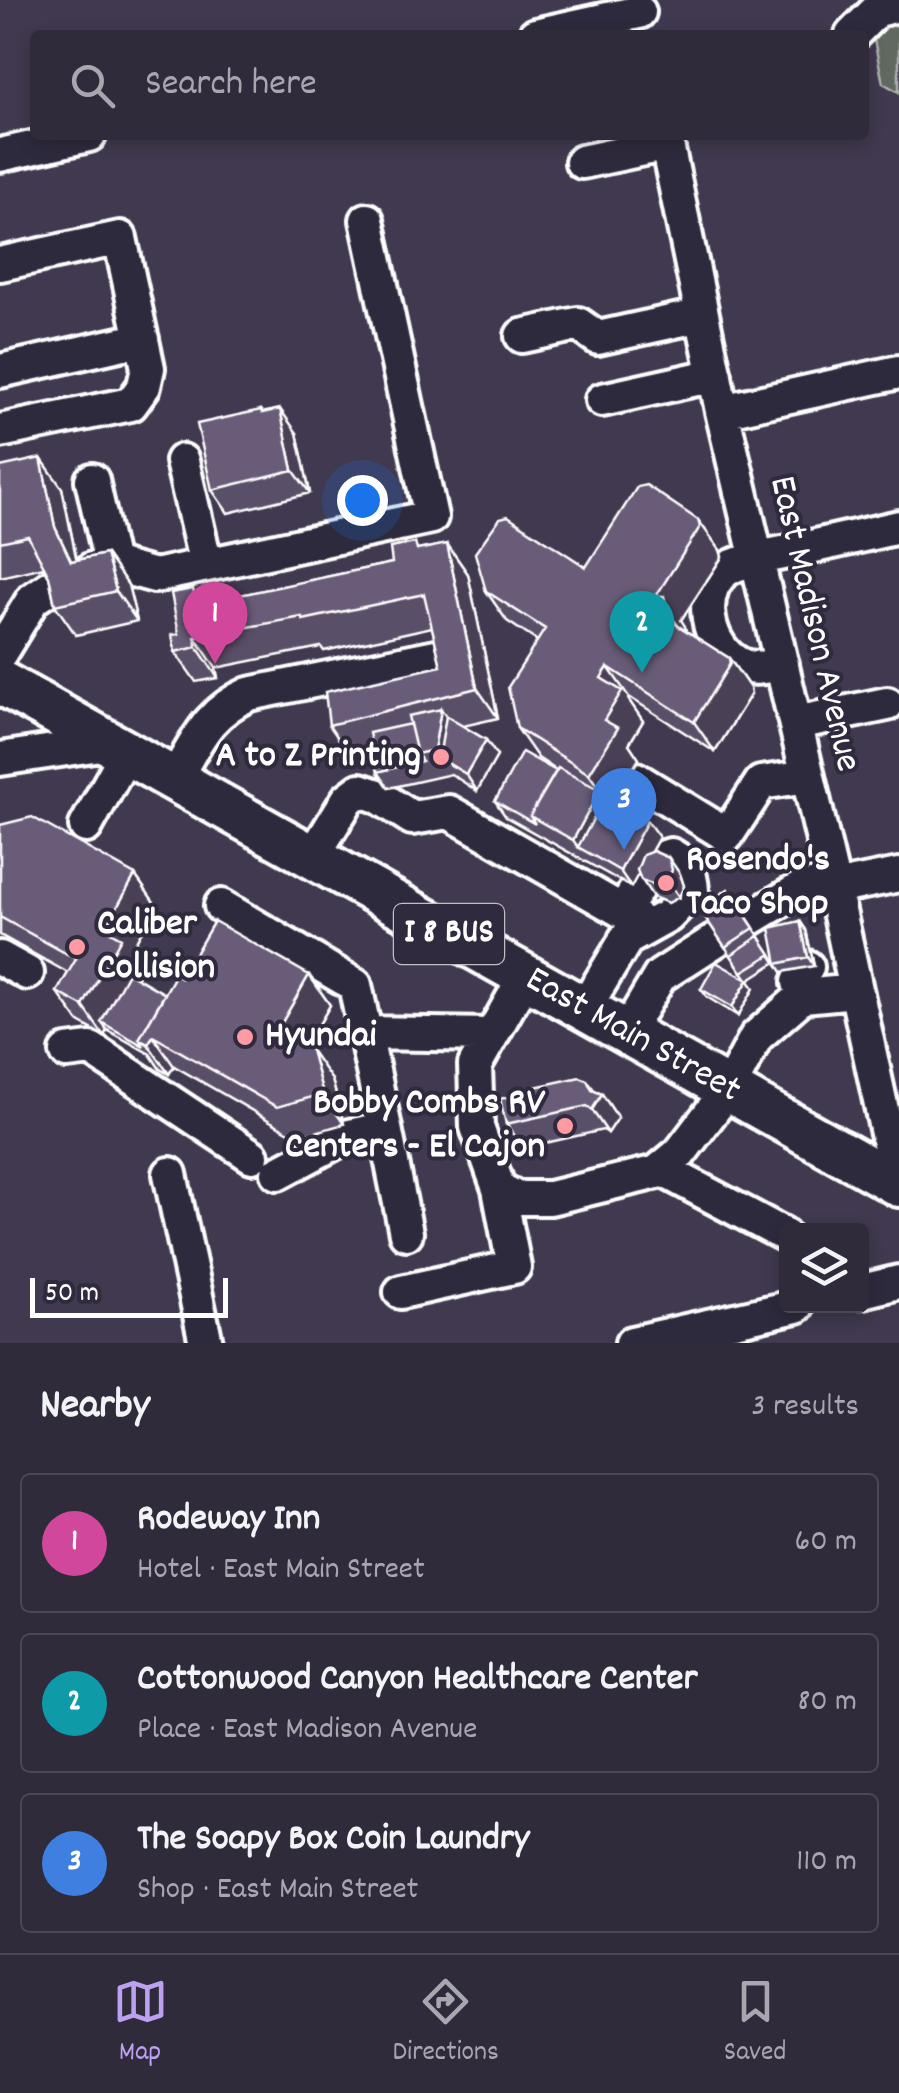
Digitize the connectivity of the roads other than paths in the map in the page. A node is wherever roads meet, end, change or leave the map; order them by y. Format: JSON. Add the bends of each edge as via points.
{"nodes":[{"id":1,"x":899,"y":5,"type":"edge"},
{"id":2,"x":640,"y":16,"type":"edge"},
{"id":3,"x":563,"y":30,"type":"edge"},
{"id":4,"x":857,"y":30,"type":"edge"},
{"id":5,"x":67,"y":140,"type":"edge"},
{"id":6,"x":666,"y":140,"type":"edge"},
{"id":7,"x":0,"y":155,"type":"edge"},
{"id":8,"x":582,"y":162,"type":"dead end"},
{"id":9,"x":367,"y":220,"type":"dead end"},
{"id":10,"x":0,"y":264,"type":"edge"},
{"id":11,"x":702,"y":315,"type":"junction"},
{"id":12,"x":522,"y":336,"type":"dead end"},
{"id":13,"x":142,"y":339,"type":"junction"},
{"id":14,"x":0,"y":372,"type":"edge"},
{"id":15,"x":899,"y":372,"type":"edge"},
{"id":16,"x":715,"y":375,"type":"junction"},
{"id":17,"x":602,"y":400,"type":"dead end"},
{"id":18,"x":722,"y":411,"type":"junction"},
{"id":19,"x":0,"y":430,"type":"edge"},
{"id":20,"x":182,"y":460,"type":"dead end"},
{"id":21,"x":92,"y":480,"type":"dead end"},
{"id":22,"x":899,"y":527,"type":"edge"},
{"id":23,"x":757,"y":559,"type":"junction"},
{"id":24,"x":206,"y":565,"type":"junction"},
{"id":25,"x":84,"y":572,"type":"junction"},
{"id":26,"x":451,"y":652,"type":"edge"},
{"id":27,"x":0,"y":653,"type":"edge"},
{"id":28,"x":782,"y":664,"type":"junction"},
{"id":29,"x":0,"y":682,"type":"edge"},
{"id":30,"x":887,"y":704,"type":"dead end"},
{"id":31,"x":796,"y":723,"type":"junction"},
{"id":32,"x":116,"y":748,"type":"junction"},
{"id":33,"x":0,"y":759,"type":"edge"},
{"id":34,"x":808,"y":776,"type":"junction"},
{"id":35,"x":636,"y":779,"type":"dead end"},
{"id":36,"x":174,"y":780,"type":"junction"},
{"id":37,"x":86,"y":826,"type":"dead end"},
{"id":38,"x":312,"y":858,"type":"junction"},
{"id":39,"x":899,"y":875,"type":"edge"},
{"id":40,"x":834,"y":885,"type":"junction"},
{"id":41,"x":221,"y":906,"type":"dead end"},
{"id":42,"x":750,"y":919,"type":"edge"},
{"id":43,"x":719,"y":938,"type":"edge"},
{"id":44,"x":525,"y":977,"type":"junction"},
{"id":45,"x":856,"y":991,"type":"junction"},
{"id":46,"x":584,"y":1009,"type":"junction"},
{"id":47,"x":626,"y":1033,"type":"junction"},
{"id":48,"x":365,"y":1034,"type":"junction"},
{"id":49,"x":492,"y":1035,"type":"junction"},
{"id":50,"x":67,"y":1052,"type":"dead end"},
{"id":51,"x":728,"y":1090,"type":"junction"},
{"id":52,"x":385,"y":1128,"type":"junction"},
{"id":53,"x":660,"y":1169,"type":"junction"},
{"id":54,"x":170,"y":1174,"type":"dead end"},
{"id":55,"x":899,"y":1186,"type":"edge"},
{"id":56,"x":499,"y":1189,"type":"junction"},
{"id":57,"x":779,"y":1232,"type":"edge"},
{"id":58,"x":406,"y":1234,"type":"dead end"},
{"id":59,"x":899,"y":1282,"type":"edge"},
{"id":60,"x":869,"y":1289,"type":"edge"},
{"id":61,"x":400,"y":1292,"type":"dead end"},
{"id":62,"x":779,"y":1310,"type":"edge"},
{"id":63,"x":206,"y":1343,"type":"edge"},
{"id":64,"x":632,"y":1343,"type":"edge"}],
"edges":[{"from":1,"to":4,"type":"street","via":[[878,10]]},
{"from":2,"to":3,"type":"street"},
{"from":5,"to":7,"type":"street"},
{"from":6,"to":8,"type":"street"},
{"from":6,"to":11,"type":"street","name":"East Madison Avenue"},
{"from":9,"to":24,"type":"street","via":[[431,517]]},
{"from":10,"to":13,"type":"street","via":[[120,238]]},
{"from":11,"to":12,"type":"street","via":[[598,338],[578,324]]},
{"from":11,"to":16,"type":"street","name":"East Madison Avenue"},
{"from":13,"to":14,"type":"street"},
{"from":13,"to":19,"type":"street","via":[[148,368],[130,404]]},
{"from":15,"to":18,"type":"street"},
{"from":16,"to":17,"type":"street"},
{"from":16,"to":18,"type":"street","name":"East Madison Avenue"},
{"from":18,"to":23,"type":"street","name":"East Madison Avenue"},
{"from":20,"to":24,"type":"street"},
{"from":21,"to":25,"type":"street"},
{"from":22,"to":23,"type":"street"},
{"from":23,"to":28,"type":"street","name":"East Madison Avenue"},
{"from":23,"to":28,"type":"street","via":[[719,576],[708,626],[735,662],[749,668]]},
{"from":24,"to":25,"type":"street","via":[[155,576]]},
{"from":25,"to":27,"type":"street","via":[[33,599]]},
{"from":26,"to":36,"type":"street","via":[[249,694],[211,718]]},
{"from":28,"to":31,"type":"street","name":"East Madison Avenue"},
{"from":29,"to":32,"type":"main road","name":"East Main Street","number":"I 8 BUS"},
{"from":30,"to":31,"type":"street"},
{"from":31,"to":34,"type":"street","name":"East Madison Avenue"},
{"from":32,"to":33,"type":"street"},
{"from":32,"to":36,"type":"main road","name":"East Main Street","number":"I 8 BUS"},
{"from":32,"to":37,"type":"street"},
{"from":34,"to":35,"type":"street","via":[[761,783],[728,835]]},
{"from":34,"to":40,"type":"street","name":"East Madison Avenue"},
{"from":36,"to":38,"type":"main road","name":"East Main Street","number":"I 8 BUS"},
{"from":38,"to":44,"type":"main road","name":"East Main Street","number":"I 8 BUS"},
{"from":38,"to":46,"type":"street","via":[[348,798],[360,790],[412,818],[449,812],[624,926]]},
{"from":39,"to":40,"type":"street"},
{"from":40,"to":42,"type":"street","via":[[800,889],[787,921]]},
{"from":40,"to":45,"type":"street","name":"East Madison Avenue"},
{"from":41,"to":48,"type":"street","via":[[355,985]]},
{"from":43,"to":47,"type":"street","via":[[698,974],[660,976]]},
{"from":44,"to":46,"type":"main road","name":"East Main Street","number":"I 8 BUS"},
{"from":44,"to":49,"type":"street"},
{"from":45,"to":51,"type":"street","via":[[799,979],[755,1009],[751,1042]]},
{"from":45,"to":55,"type":"street","name":"East Madison Avenue"},
{"from":46,"to":47,"type":"main road","name":"East Main Street","number":"I 8 BUS"},
{"from":47,"to":51,"type":"main road","name":"East Main Street","number":"I 8 BUS"},
{"from":48,"to":49,"type":"street"},
{"from":48,"to":52,"type":"street"},
{"from":49,"to":56,"type":"street","via":[[475,1066],[477,1127]]},
{"from":50,"to":52,"type":"street","via":[[92,1049],[265,1165]]},
{"from":51,"to":53,"type":"street"},
{"from":51,"to":55,"type":"main road","name":"East Main Street","number":"I 8 BUS"},
{"from":52,"to":58,"type":"street"},
{"from":53,"to":56,"type":"street","via":[[550,1198],[517,1198]]},
{"from":53,"to":57,"type":"street"},
{"from":54,"to":63,"type":"street"},
{"from":56,"to":61,"type":"street","via":[[514,1268]]},
{"from":59,"to":60,"type":"street"},
{"from":62,"to":64,"type":"street"}]}
